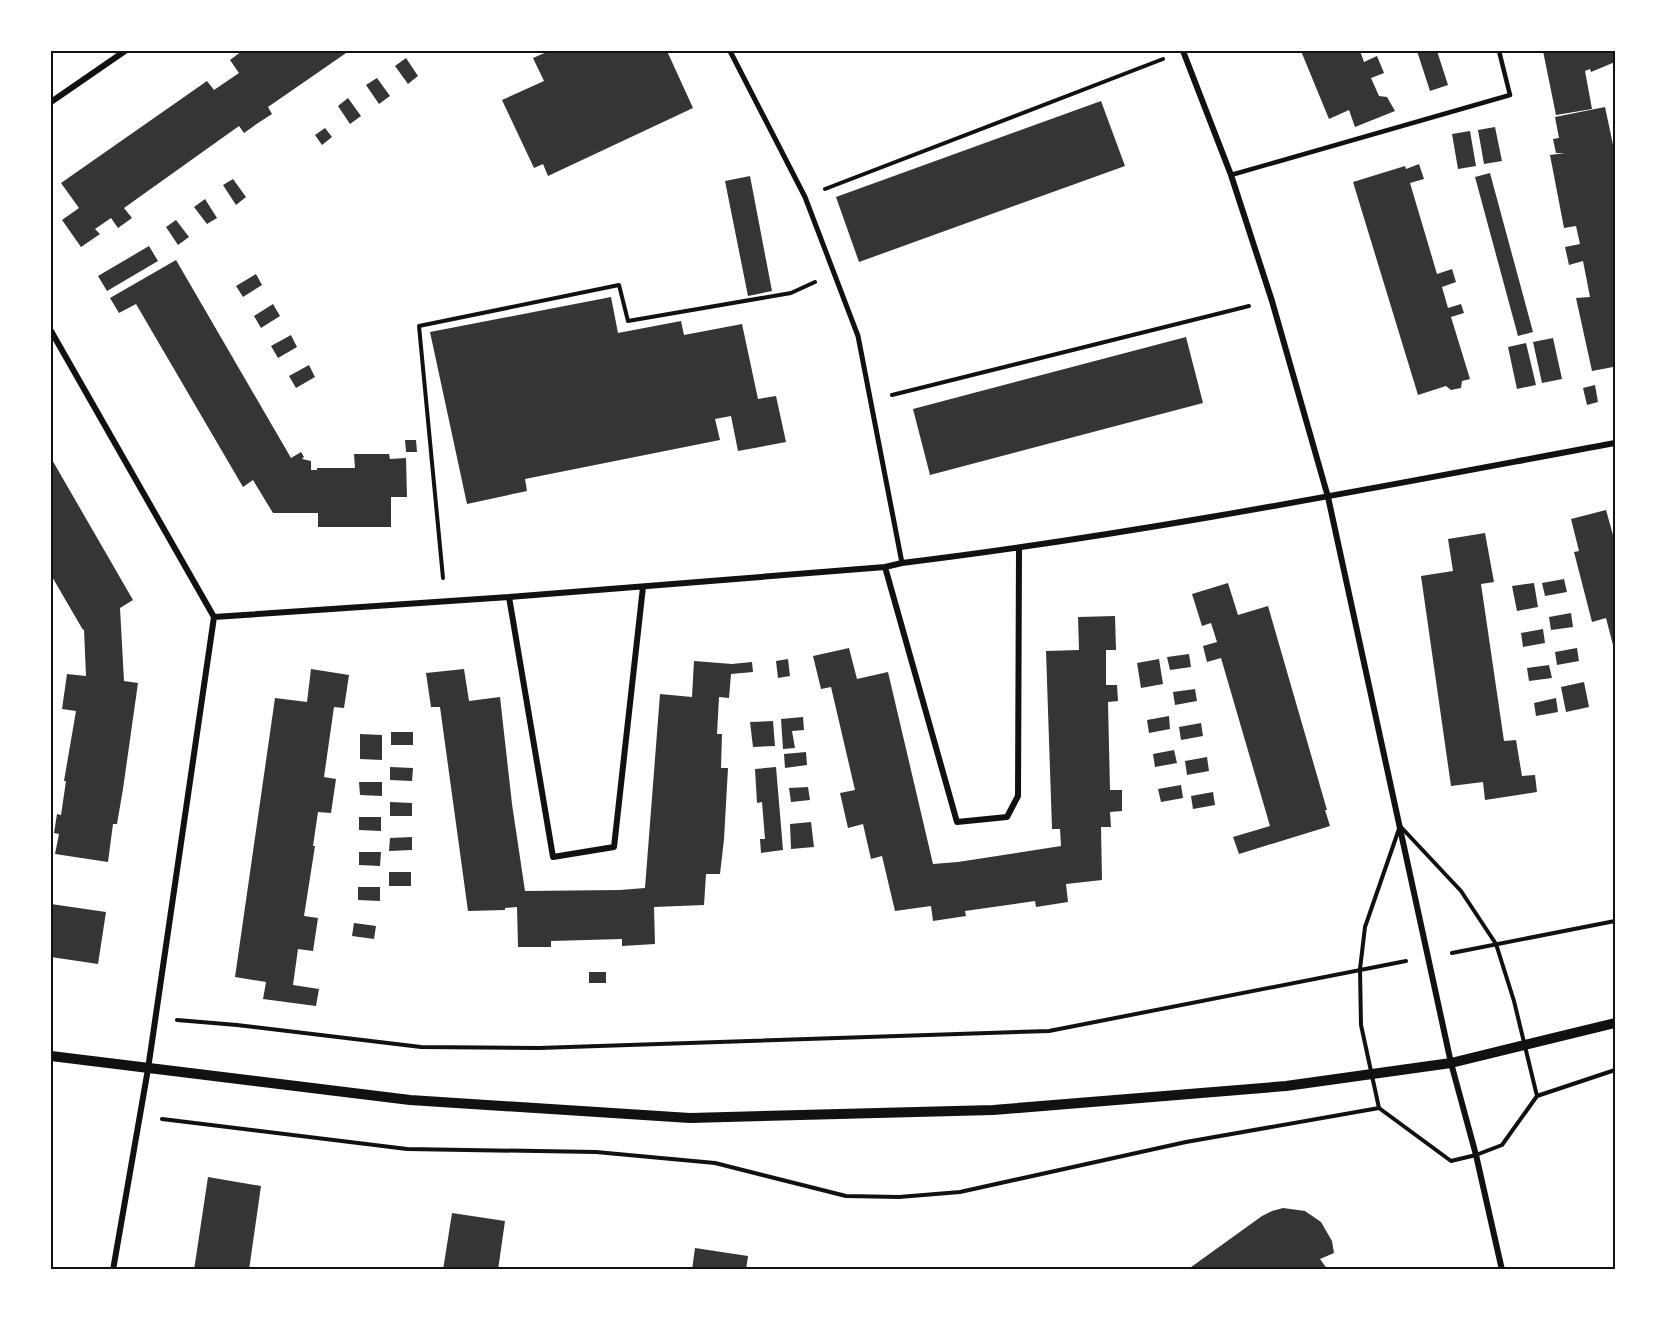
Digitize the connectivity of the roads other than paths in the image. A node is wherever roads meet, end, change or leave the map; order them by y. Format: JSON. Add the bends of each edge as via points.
{"nodes":[{"id":1,"x":125,"y":51,"type":"edge"},
{"id":2,"x":730,"y":51,"type":"edge"},
{"id":3,"x":1183,"y":51,"type":"edge"},
{"id":4,"x":1499,"y":51,"type":"edge"},
{"id":5,"x":51,"y":102,"type":"edge"},
{"id":6,"x":1231,"y":175,"type":"junction"},
{"id":7,"x":51,"y":331,"type":"edge"},
{"id":8,"x":1615,"y":443,"type":"edge"},
{"id":9,"x":1328,"y":497,"type":"junction"},
{"id":10,"x":1018,"y":549,"type":"junction"},
{"id":11,"x":902,"y":563,"type":"junction"},
{"id":12,"x":885,"y":567,"type":"junction"},
{"id":13,"x":643,"y":587,"type":"junction"},
{"id":14,"x":508,"y":597,"type":"junction"},
{"id":15,"x":214,"y":617,"type":"junction"},
{"id":16,"x":1615,"y":1023,"type":"edge"},
{"id":17,"x":51,"y":1056,"type":"edge"},
{"id":18,"x":1451,"y":1063,"type":"junction"},
{"id":19,"x":148,"y":1069,"type":"junction"},
{"id":20,"x":113,"y":1270,"type":"edge"},
{"id":21,"x":1502,"y":1270,"type":"edge"}],
"edges":[{"from":1,"to":5,"type":"street"},
{"from":2,"to":11,"type":"street","via":[[805,196],[858,336]]},
{"from":3,"to":6,"type":"street"},
{"from":4,"to":6,"type":"lane","via":[[1510,94]]},
{"from":6,"to":9,"type":"street"},
{"from":7,"to":15,"type":"street"},
{"from":8,"to":9,"type":"street"},
{"from":9,"to":10,"type":"street"},
{"from":9,"to":18,"type":"street"},
{"from":10,"to":11,"type":"street"},
{"from":10,"to":12,"type":"street","via":[[1018,796],[1007,817],[957,822]]},
{"from":11,"to":12,"type":"street"},
{"from":12,"to":13,"type":"street"},
{"from":13,"to":14,"type":"street"},
{"from":13,"to":14,"type":"street","via":[[614,847],[553,857]]},
{"from":14,"to":15,"type":"street"},
{"from":15,"to":19,"type":"street"},
{"from":16,"to":18,"type":"street"},
{"from":17,"to":19,"type":"street"},
{"from":18,"to":19,"type":"street","via":[[1286,1086],[993,1110],[690,1118],[410,1100]]},
{"from":18,"to":21,"type":"street"},
{"from":19,"to":20,"type":"street"}]}
